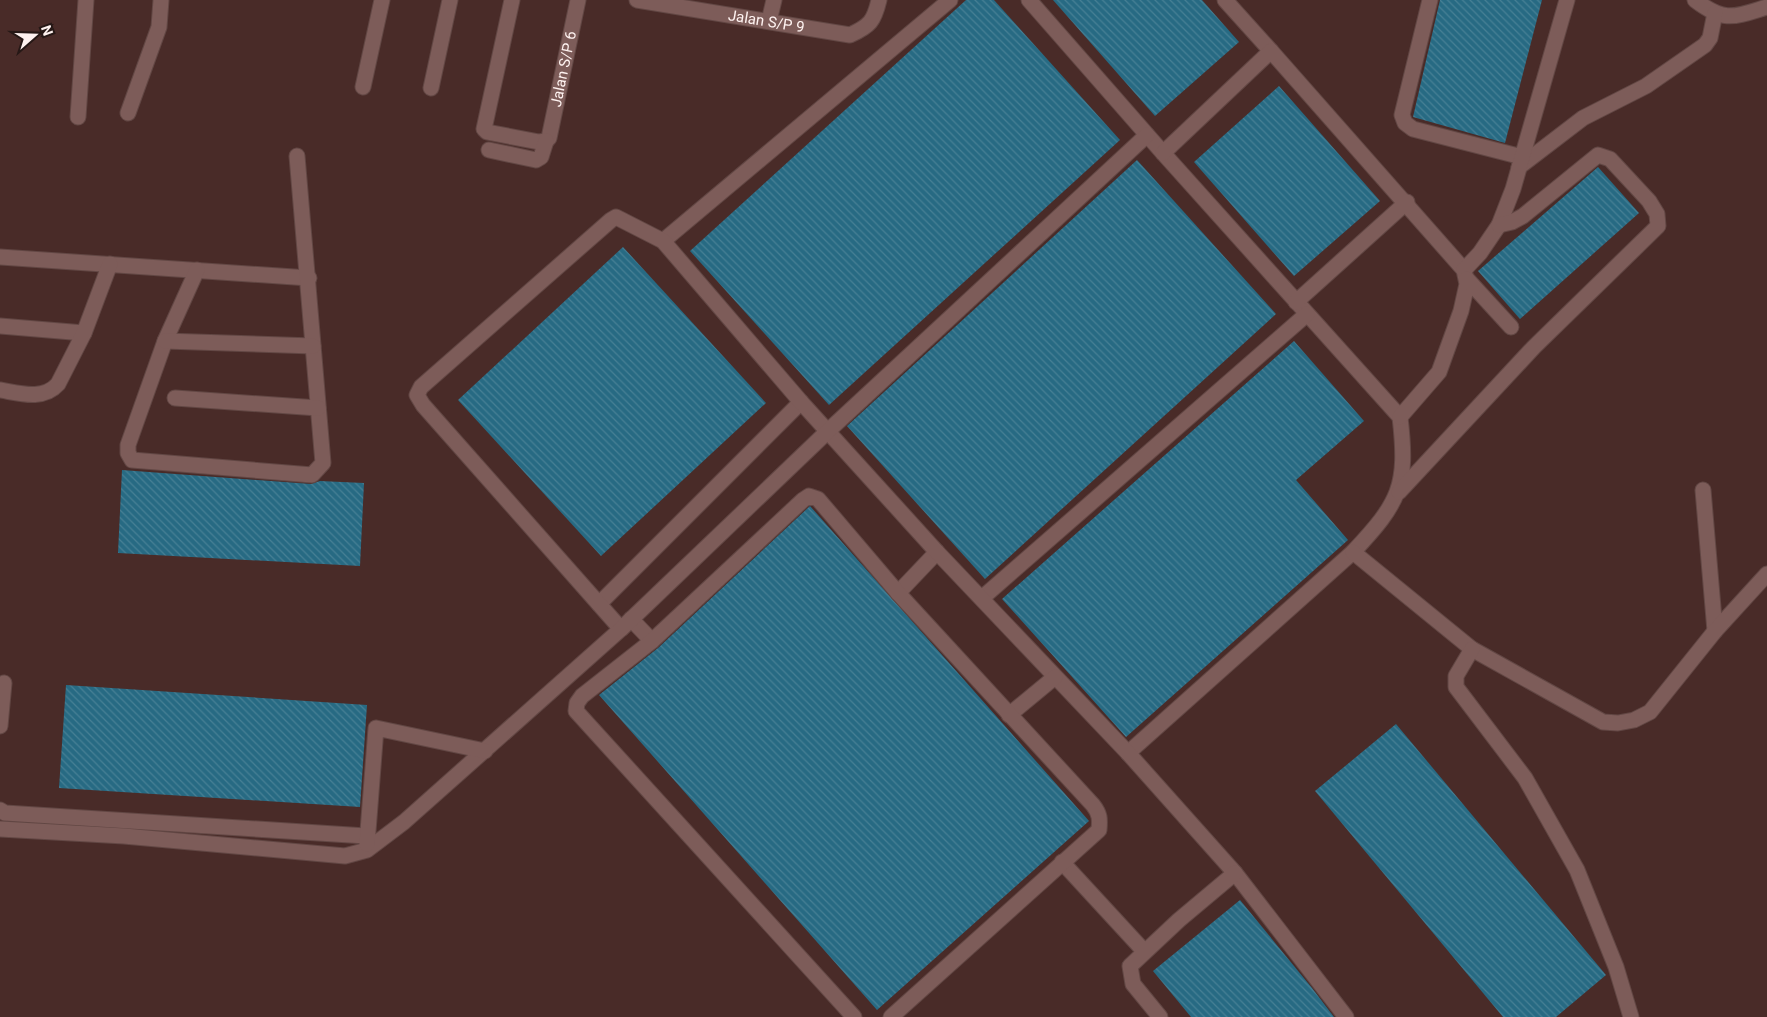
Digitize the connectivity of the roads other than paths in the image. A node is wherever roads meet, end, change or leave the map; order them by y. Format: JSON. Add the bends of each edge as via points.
{"nodes":[{"id":1,"x":86,"y":0,"type":"edge"},
{"id":2,"x":160,"y":0,"type":"edge"},
{"id":3,"x":382,"y":0,"type":"edge"},
{"id":4,"x":450,"y":0,"type":"edge"},
{"id":5,"x":512,"y":0,"type":"edge"},
{"id":6,"x":578,"y":0,"type":"edge"},
{"id":7,"x":637,"y":0,"type":"edge"},
{"id":8,"x":774,"y":0,"type":"edge"},
{"id":9,"x":879,"y":0,"type":"edge"},
{"id":10,"x":950,"y":0,"type":"edge"},
{"id":11,"x":1029,"y":0,"type":"edge"},
{"id":12,"x":1225,"y":0,"type":"edge"},
{"id":13,"x":1430,"y":0,"type":"edge"},
{"id":14,"x":1567,"y":0,"type":"edge"},
{"id":15,"x":1695,"y":0,"type":"edge"},
{"id":16,"x":1767,"y":7,"type":"edge"},
{"id":17,"x":1715,"y":13,"type":"junction"},
{"id":18,"x":769,"y":20,"type":"junction"},
{"id":19,"x":1271,"y":51,"type":"junction"},
{"id":20,"x":363,"y":87,"type":"dead end"},
{"id":21,"x":431,"y":88,"type":"dead end"},
{"id":22,"x":128,"y":113,"type":"dead end"},
{"id":23,"x":78,"y":117,"type":"dead end"},
{"id":24,"x":1147,"y":136,"type":"junction"},
{"id":25,"x":547,"y":139,"type":"junction"},
{"id":26,"x":489,"y":150,"type":"dead end"},
{"id":27,"x":1163,"y":154,"type":"junction"},
{"id":28,"x":298,"y":156,"type":"dead end"},
{"id":29,"x":1520,"y":162,"type":"junction"},
{"id":30,"x":1407,"y":202,"type":"junction"},
{"id":31,"x":1499,"y":225,"type":"junction"},
{"id":32,"x":664,"y":241,"type":"junction"},
{"id":33,"x":0,"y":257,"type":"edge"},
{"id":34,"x":110,"y":264,"type":"junction"},
{"id":35,"x":197,"y":270,"type":"junction"},
{"id":36,"x":1466,"y":274,"type":"junction"},
{"id":37,"x":309,"y":278,"type":"junction"},
{"id":38,"x":1296,"y":302,"type":"junction"},
{"id":39,"x":1307,"y":314,"type":"junction"},
{"id":40,"x":0,"y":326,"type":"edge"},
{"id":41,"x":1511,"y":327,"type":"dead end"},
{"id":42,"x":84,"y":333,"type":"junction"},
{"id":43,"x":165,"y":341,"type":"junction"},
{"id":44,"x":313,"y":346,"type":"junction"},
{"id":45,"x":0,"y":390,"type":"edge"},
{"id":46,"x":175,"y":398,"type":"dead end"},
{"id":47,"x":801,"y":402,"type":"junction"},
{"id":48,"x":318,"y":408,"type":"junction"},
{"id":49,"x":1400,"y":417,"type":"junction"},
{"id":50,"x":828,"y":431,"type":"junction"},
{"id":51,"x":1703,"y":490,"type":"dead end"},
{"id":52,"x":1399,"y":492,"type":"junction"},
{"id":53,"x":937,"y":552,"type":"junction"},
{"id":54,"x":1353,"y":552,"type":"junction"},
{"id":55,"x":1767,"y":574,"type":"edge"},
{"id":56,"x":898,"y":593,"type":"junction"},
{"id":57,"x":982,"y":598,"type":"junction"},
{"id":58,"x":599,"y":604,"type":"junction"},
{"id":59,"x":626,"y":624,"type":"junction"},
{"id":60,"x":1715,"y":631,"type":"junction"},
{"id":61,"x":652,"y":641,"type":"junction"},
{"id":62,"x":1472,"y":649,"type":"junction"},
{"id":63,"x":1055,"y":677,"type":"junction"},
{"id":64,"x":4,"y":683,"type":"dead end"},
{"id":65,"x":1009,"y":715,"type":"junction"},
{"id":66,"x":0,"y":726,"type":"edge"},
{"id":67,"x":485,"y":751,"type":"junction"},
{"id":68,"x":1128,"y":753,"type":"junction"},
{"id":69,"x":0,"y":810,"type":"edge"},
{"id":70,"x":0,"y":829,"type":"edge"},
{"id":71,"x":367,"y":843,"type":"junction"},
{"id":72,"x":1062,"y":862,"type":"junction"},
{"id":73,"x":1235,"y":873,"type":"junction"},
{"id":74,"x":1144,"y":951,"type":"junction"},
{"id":75,"x":854,"y":1017,"type":"edge"},
{"id":76,"x":891,"y":1017,"type":"edge"},
{"id":77,"x":1160,"y":1017,"type":"edge"},
{"id":78,"x":1346,"y":1017,"type":"edge"},
{"id":79,"x":1631,"y":1017,"type":"edge"}],
"edges":[{"from":1,"to":23,"type":"street"},
{"from":2,"to":22,"type":"street","via":[[159,27]]},
{"from":3,"to":20,"type":"street"},
{"from":4,"to":21,"type":"street"},
{"from":5,"to":25,"type":"street","via":[[484,128],[487,132],[539,142]]},
{"from":6,"to":25,"type":"street","name":"Jalan S/P 6"},
{"from":7,"to":18,"type":"street","name":"Jalan S/P 9"},
{"from":8,"to":18,"type":"street"},
{"from":9,"to":18,"type":"street","name":"Jalan S/P 9","via":[[875,18],[865,29],[850,35]]},
{"from":10,"to":32,"type":"street"},
{"from":11,"to":24,"type":"street"},
{"from":12,"to":19,"type":"street"},
{"from":13,"to":29,"type":"street","via":[[1402,115],[1405,123],[1413,129]]},
{"from":14,"to":29,"type":"street"},
{"from":15,"to":17,"type":"street"},
{"from":16,"to":17,"type":"street","via":[[1734,18]]},
{"from":17,"to":29,"type":"street","via":[[1710,38],[1705,45],[1646,86],[1583,118]]},
{"from":19,"to":27,"type":"street"},
{"from":19,"to":30,"type":"street"},
{"from":24,"to":27,"type":"street"},
{"from":24,"to":50,"type":"street"},
{"from":25,"to":26,"type":"street","via":[[541,157],[536,160]]},
{"from":27,"to":38,"type":"street"},
{"from":28,"to":37,"type":"street"},
{"from":29,"to":31,"type":"street"},
{"from":30,"to":36,"type":"street"},
{"from":30,"to":38,"type":"street"},
{"from":31,"to":36,"type":"street"},
{"from":31,"to":52,"type":"street","via":[[1523,216],[1598,155],[1610,158],[1649,200],[1657,214],[1658,226],[1534,347]]},
{"from":32,"to":47,"type":"street"},
{"from":32,"to":58,"type":"street","via":[[616,217],[611,220],[421,387],[417,396]]},
{"from":33,"to":34,"type":"street"},
{"from":34,"to":35,"type":"street"},
{"from":34,"to":42,"type":"street"},
{"from":35,"to":37,"type":"street"},
{"from":35,"to":43,"type":"street"},
{"from":36,"to":41,"type":"street"},
{"from":36,"to":49,"type":"street","via":[[1461,311],[1439,372]]},
{"from":37,"to":44,"type":"street"},
{"from":38,"to":39,"type":"street"},
{"from":39,"to":49,"type":"street"},
{"from":39,"to":57,"type":"street"},
{"from":40,"to":42,"type":"street"},
{"from":42,"to":45,"type":"street","via":[[53,390],[40,395]]},
{"from":43,"to":44,"type":"street"},
{"from":43,"to":48,"type":"street","via":[[128,445],[132,460],[312,475],[323,463]]},
{"from":44,"to":48,"type":"street"},
{"from":46,"to":48,"type":"street"},
{"from":47,"to":50,"type":"street"},
{"from":47,"to":58,"type":"street"},
{"from":49,"to":52,"type":"street","via":[[1404,450]]},
{"from":50,"to":53,"type":"street"},
{"from":50,"to":59,"type":"street"},
{"from":51,"to":60,"type":"street"},
{"from":52,"to":54,"type":"street","via":[[1383,520]]},
{"from":53,"to":56,"type":"street"},
{"from":53,"to":57,"type":"street"},
{"from":54,"to":62,"type":"street"},
{"from":54,"to":68,"type":"street"},
{"from":55,"to":60,"type":"street"},
{"from":56,"to":61,"type":"street","via":[[818,499],[809,496]]},
{"from":56,"to":65,"type":"street"},
{"from":57,"to":63,"type":"street"},
{"from":58,"to":59,"type":"street"},
{"from":59,"to":61,"type":"street"},
{"from":59,"to":67,"type":"street"},
{"from":60,"to":62,"type":"street","via":[[1650,712],[1618,723],[1603,722]]},
{"from":61,"to":75,"type":"street","via":[[582,696],[576,711]]},
{"from":62,"to":79,"type":"street","via":[[1456,676],[1456,687],[1525,778],[1577,870],[1616,967]]},
{"from":63,"to":65,"type":"street"},
{"from":63,"to":68,"type":"street"},
{"from":64,"to":66,"type":"street"},
{"from":65,"to":72,"type":"street","via":[[1099,812],[1098,830]]},
{"from":67,"to":71,"type":"street","via":[[404,822]]},
{"from":67,"to":71,"type":"street","via":[[376,728]]},
{"from":68,"to":73,"type":"street"},
{"from":69,"to":71,"type":"street","via":[[5,813]]},
{"from":70,"to":71,"type":"street","via":[[124,836],[345,856]]},
{"from":72,"to":74,"type":"street"},
{"from":72,"to":76,"type":"street"},
{"from":73,"to":74,"type":"street"},
{"from":73,"to":78,"type":"street"},
{"from":74,"to":77,"type":"street","via":[[1130,966],[1133,984]]}]}
